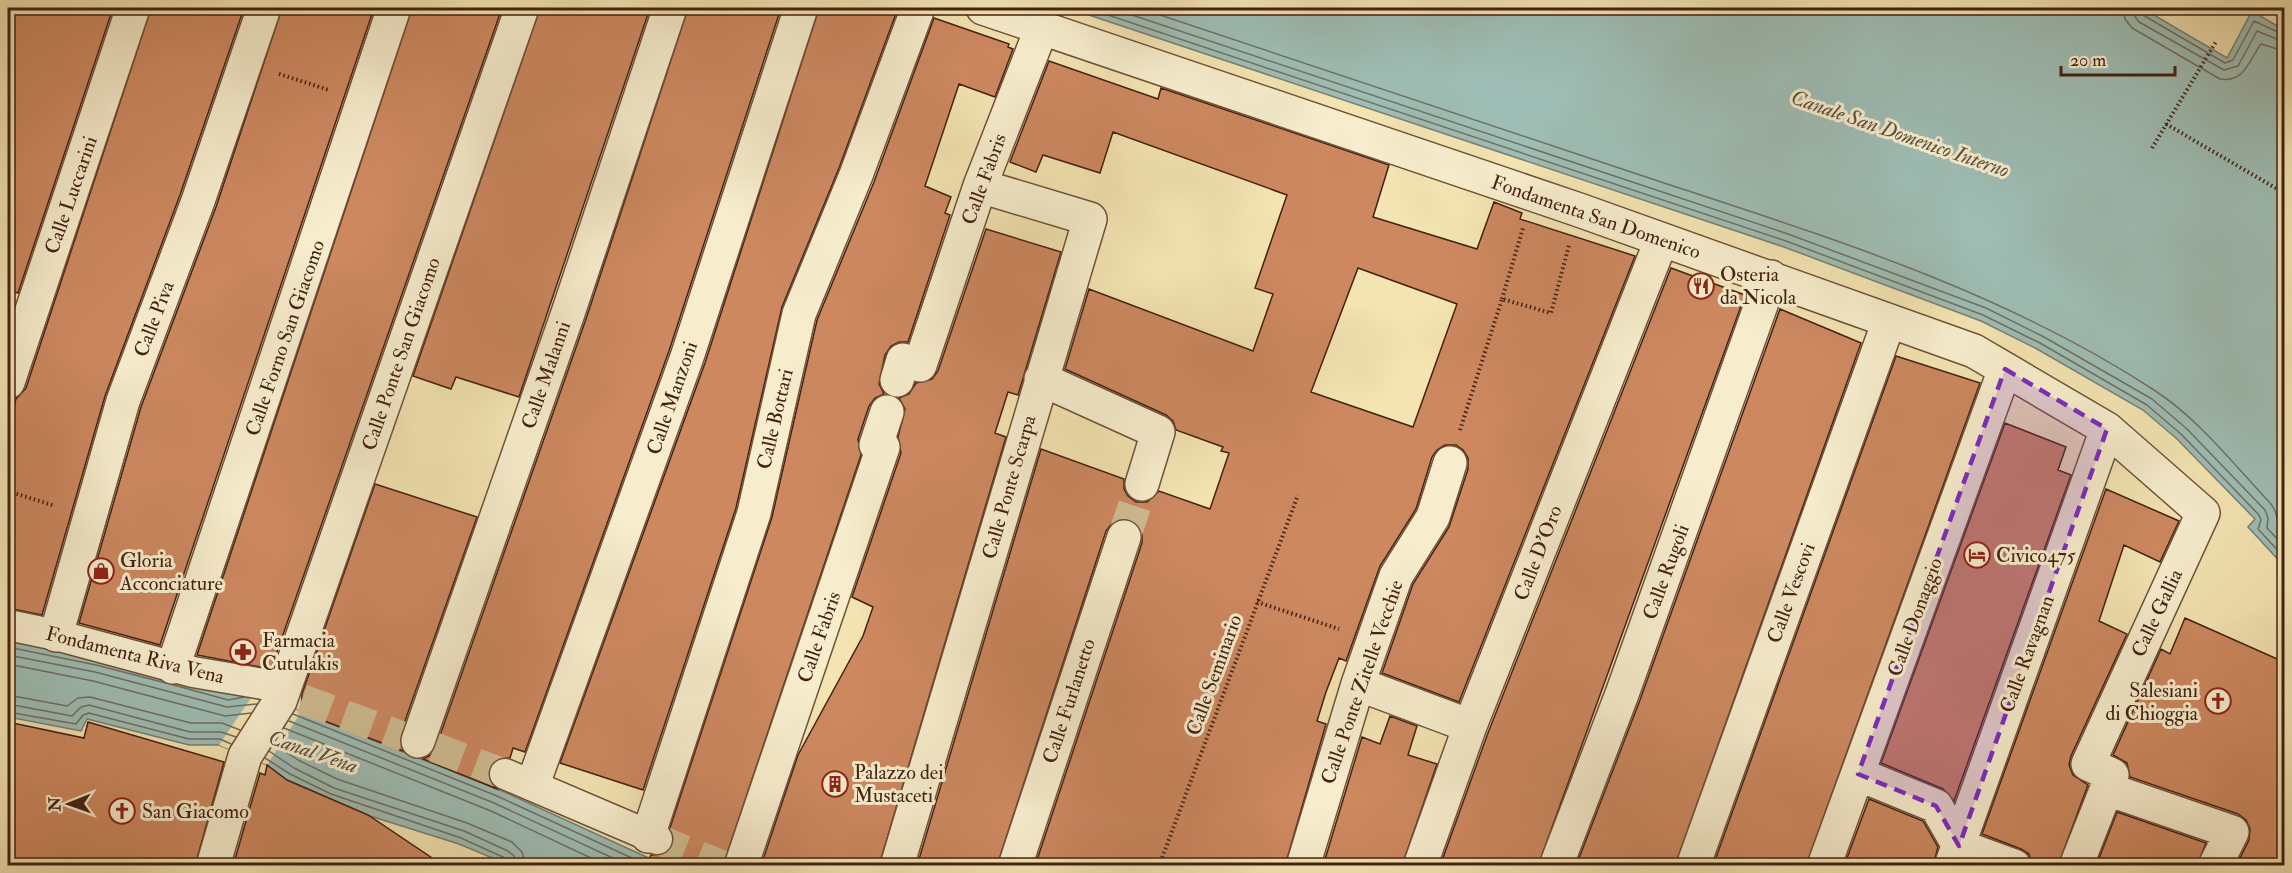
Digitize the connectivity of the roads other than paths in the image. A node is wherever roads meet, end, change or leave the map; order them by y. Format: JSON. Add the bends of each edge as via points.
{"nodes":[{"id":1,"x":133,"y":8,"type":"edge"},
{"id":2,"x":264,"y":8,"type":"edge"},
{"id":3,"x":394,"y":8,"type":"edge"},
{"id":4,"x":522,"y":8,"type":"edge"},
{"id":5,"x":670,"y":8,"type":"edge"},
{"id":6,"x":801,"y":8,"type":"edge"},
{"id":7,"x":918,"y":8,"type":"edge"},
{"id":8,"x":983,"y":8,"type":"edge"},
{"id":9,"x":1042,"y":27,"type":"junction"},
{"id":10,"x":980,"y":186,"type":"junction"},
{"id":11,"x":1661,"y":241,"type":"junction"},
{"id":12,"x":1771,"y":277,"type":"junction"},
{"id":13,"x":1889,"y":321,"type":"junction"},
{"id":14,"x":2005,"y":369,"type":"junction"},
{"id":15,"x":1041,"y":379,"type":"junction"},
{"id":16,"x":897,"y":380,"type":"dead end"},
{"id":17,"x":8,"y":382,"type":"edge"},
{"id":18,"x":886,"y":412,"type":"dead end"},
{"id":19,"x":2107,"y":429,"type":"junction"},
{"id":20,"x":1450,"y":463,"type":"road end"},
{"id":21,"x":1142,"y":484,"type":"tunnel mouth"},
{"id":22,"x":2203,"y":513,"type":"joint"},
{"id":23,"x":1124,"y":537,"type":"tunnel mouth"},
{"id":24,"x":8,"y":625,"type":"edge"},
{"id":25,"x":56,"y":635,"type":"junction"},
{"id":26,"x":173,"y":667,"type":"junction"},
{"id":27,"x":1358,"y":684,"type":"junction"},
{"id":28,"x":271,"y":693,"type":"junction"},
{"id":29,"x":1470,"y":726,"type":"junction"},
{"id":30,"x":418,"y":742,"type":"dead end"},
{"id":31,"x":1858,"y":774,"type":"junction"},
{"id":32,"x":519,"y":779,"type":"joint"},
{"id":33,"x":2107,"y":789,"type":"junction"},
{"id":34,"x":652,"y":838,"type":"joint"},
{"id":35,"x":1955,"y":856,"type":"edge"},
{"id":36,"x":213,"y":866,"type":"edge"},
{"id":37,"x":741,"y":866,"type":"edge"},
{"id":38,"x":897,"y":866,"type":"edge"},
{"id":39,"x":1015,"y":866,"type":"edge"},
{"id":40,"x":1303,"y":866,"type":"edge"},
{"id":41,"x":1420,"y":866,"type":"edge"},
{"id":42,"x":1556,"y":866,"type":"edge"},
{"id":43,"x":1693,"y":866,"type":"edge"},
{"id":44,"x":1824,"y":866,"type":"edge"},
{"id":45,"x":2014,"y":866,"type":"edge"},
{"id":46,"x":2076,"y":866,"type":"edge"},
{"id":47,"x":2215,"y":866,"type":"edge"}],
"edges":[{"from":1,"to":17,"type":"street","name":"Calle Luccarini"},
{"from":2,"to":25,"type":"street","name":"Calle Piva","via":[[198,201],[123,401]]},
{"from":3,"to":26,"type":"street","name":"Calle Forno San Giacomo"},
{"from":4,"to":28,"type":"street","name":"Calle Ponte San Giacomo"},
{"from":5,"to":30,"type":"street","name":"Calle Malanni"},
{"from":6,"to":32,"type":"street","name":"Calle Manzoni","via":[[687,357]]},
{"from":7,"to":34,"type":"street","name":"Calle Bottari","via":[[799,314],[754,513]]},
{"from":8,"to":9,"type":"street","name":"Fondamenta San Domenico"},
{"from":9,"to":10,"type":"street","name":"Calle Fabris"},
{"from":9,"to":11,"type":"street","name":"Fondamenta San Domenico"},
{"from":10,"to":15,"type":"street","name":"Calle Ponte Scarpa","via":[[1090,219]]},
{"from":10,"to":16,"type":"street","name":"Calle Fabris","via":[[920,365],[903,360]]},
{"from":11,"to":12,"type":"street","name":"Fondamenta San Domenico"},
{"from":11,"to":29,"type":"street","name":"Calle D'Oro"},
{"from":12,"to":13,"type":"street","name":"Fondamenta San Domenico"},
{"from":12,"to":42,"type":"street","name":"Calle Rugoli","via":[[1622,694]]},
{"from":13,"to":14,"type":"street","name":"Fondamenta San Domenico","via":[[1974,351]]},
{"from":13,"to":43,"type":"street","name":"Calle Vescovi"},
{"from":14,"to":19,"type":"street","name":"Fondamenta San Domenico"},
{"from":14,"to":31,"type":"street","name":"Calle Donaggio"},
{"from":15,"to":21,"type":"street","via":[[1158,432]]},
{"from":15,"to":38,"type":"street","name":"Calle Ponte Scarpa"},
{"from":18,"to":37,"type":"street","name":"Calle Fabris","via":[[876,444],[883,447]]},
{"from":19,"to":22,"type":"street","name":"Fondamenta San Domenico"},
{"from":19,"to":35,"type":"street","name":"Calle Ravagnan"},
{"from":20,"to":27,"type":"street","name":"Calle Ponte Zitelle Vecchie","via":[[1433,517],[1396,576]]},
{"from":22,"to":33,"type":"street","name":"Calle Gallia","via":[[2088,764],[2112,775]]},
{"from":23,"to":39,"type":"street","name":"Calle Furlanetto"},
{"from":24,"to":25,"type":"street","name":"Fondamenta Riva Vena"},
{"from":25,"to":26,"type":"street","name":"Fondamenta Riva Vena"},
{"from":26,"to":28,"type":"street","name":"Fondamenta Riva Vena"},
{"from":27,"to":29,"type":"street"},
{"from":27,"to":40,"type":"street","name":"Calle Ponte Zitelle Vecchie"},
{"from":28,"to":36,"type":"street","name":"Calle Ponte San Giacomo","via":[[245,756]]},
{"from":29,"to":41,"type":"street","name":"Calle D'Oro"},
{"from":31,"to":35,"type":"street","via":[[1936,806]]},
{"from":31,"to":44,"type":"street","name":"Calle Donaggio"},
{"from":32,"to":34,"type":"street"},
{"from":33,"to":46,"type":"street"},
{"from":33,"to":47,"type":"street","via":[[2232,832]]},
{"from":35,"to":45,"type":"street"}]}
